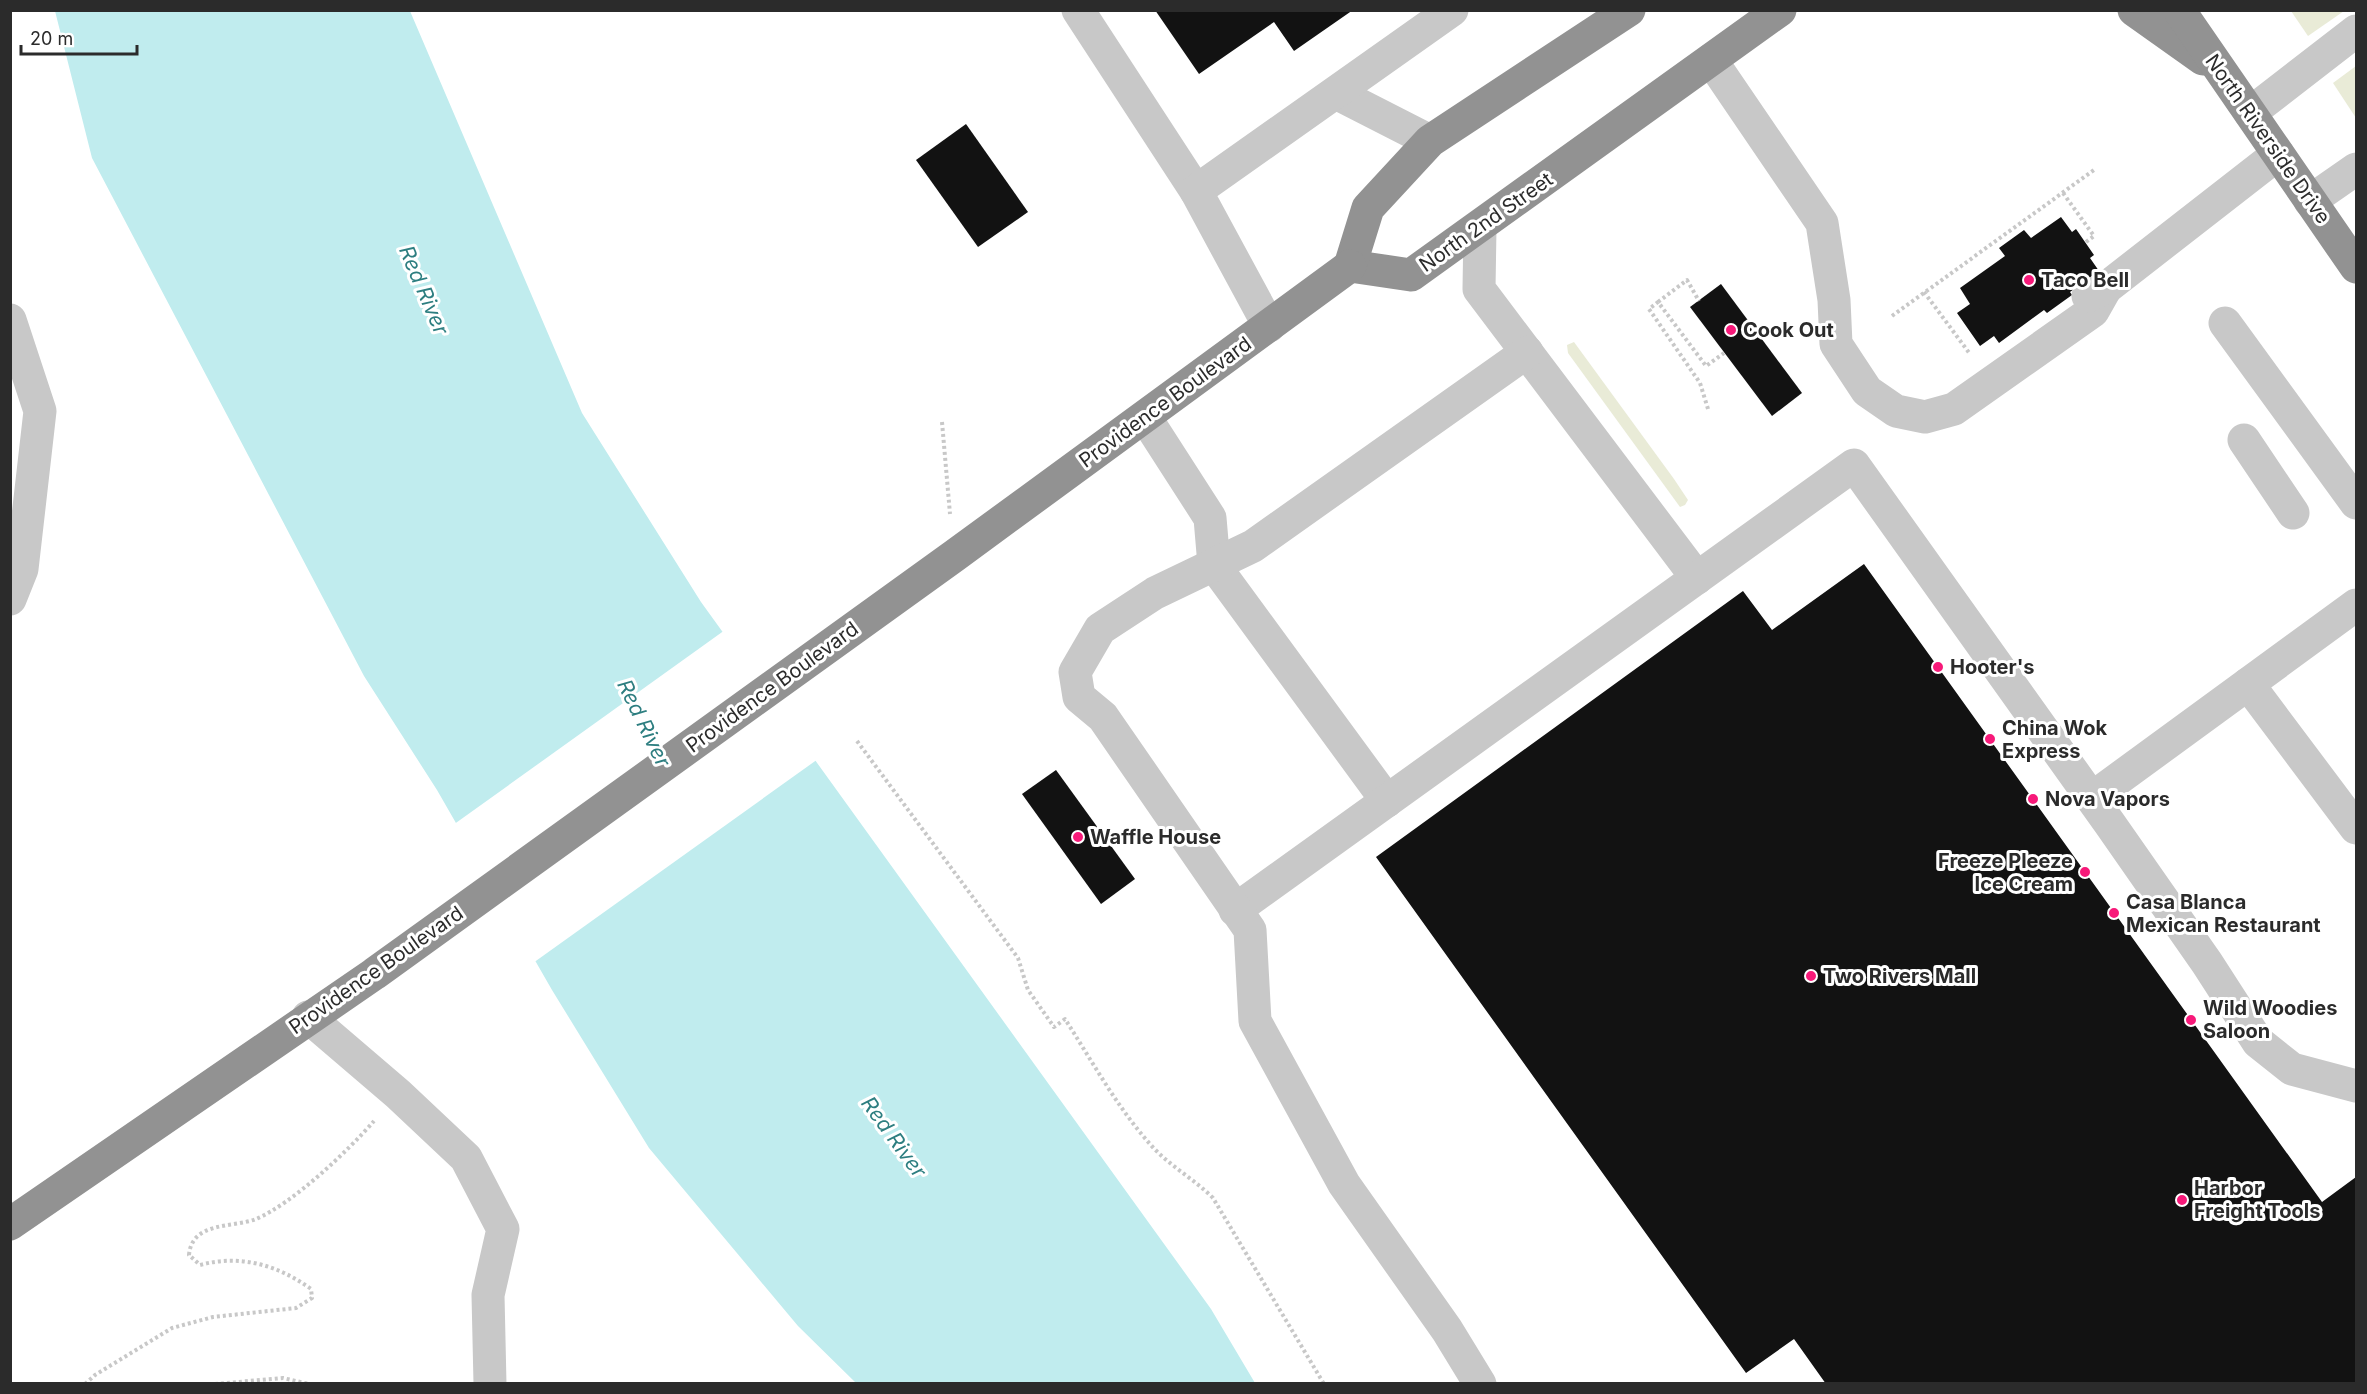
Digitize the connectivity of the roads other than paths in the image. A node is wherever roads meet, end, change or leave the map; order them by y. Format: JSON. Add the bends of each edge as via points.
{"nodes":[{"id":1,"x":1078,"y":10,"type":"edge"},
{"id":2,"x":1452,"y":10,"type":"edge"},
{"id":3,"x":1629,"y":10,"type":"edge"},
{"id":4,"x":1780,"y":10,"type":"edge"},
{"id":5,"x":2134,"y":10,"type":"edge"},
{"id":6,"x":2179,"y":10,"type":"edge"},
{"id":7,"x":2356,"y":31,"type":"edge"},
{"id":8,"x":1711,"y":60,"type":"junction"},
{"id":9,"x":2220,"y":70,"type":"junction"},
{"id":10,"x":1336,"y":93,"type":"junction"},
{"id":11,"x":2250,"y":113,"type":"junction"},
{"id":12,"x":1430,"y":141,"type":"junction"},
{"id":13,"x":2278,"y":154,"type":"junction"},
{"id":14,"x":2356,"y":169,"type":"edge"},
{"id":15,"x":1196,"y":191,"type":"junction"},
{"id":16,"x":2310,"y":201,"type":"junction"},
{"id":17,"x":1480,"y":228,"type":"junction"},
{"id":18,"x":1350,"y":266,"type":"junction"},
{"id":19,"x":2356,"y":267,"type":"edge"},
{"id":20,"x":2106,"y":288,"type":"junction"},
{"id":21,"x":10,"y":320,"type":"edge"},
{"id":22,"x":1835,"y":322,"type":"junction"},
{"id":23,"x":2225,"y":323,"type":"dead end"},
{"id":24,"x":1269,"y":326,"type":"junction"},
{"id":25,"x":1527,"y":352,"type":"junction"},
{"id":26,"x":1145,"y":417,"type":"junction"},
{"id":27,"x":2244,"y":441,"type":"dead end"},
{"id":28,"x":2356,"y":503,"type":"edge"},
{"id":29,"x":2293,"y":513,"type":"dead end"},
{"id":30,"x":1214,"y":565,"type":"junction"},
{"id":31,"x":1697,"y":578,"type":"junction"},
{"id":32,"x":10,"y":599,"type":"edge"},
{"id":33,"x":2356,"y":605,"type":"edge"},
{"id":34,"x":2248,"y":684,"type":"junction"},
{"id":35,"x":2092,"y":798,"type":"junction"},
{"id":36,"x":1387,"y":801,"type":"junction"},
{"id":37,"x":2356,"y":828,"type":"edge"},
{"id":38,"x":1235,"y":910,"type":"junction"},
{"id":39,"x":308,"y":1017,"type":"junction"},
{"id":40,"x":2356,"y":1086,"type":"edge"},
{"id":41,"x":10,"y":1224,"type":"edge"},
{"id":42,"x":490,"y":1383,"type":"edge"},
{"id":43,"x":1480,"y":1383,"type":"edge"}],
"edges":[{"from":1,"to":15,"type":"street"},
{"from":2,"to":10,"type":"street"},
{"from":3,"to":12,"type":"highway"},
{"from":4,"to":8,"type":"highway","name":"North 2nd Street"},
{"from":5,"to":9,"type":"highway"},
{"from":6,"to":9,"type":"highway","name":"North Riverside Drive"},
{"from":7,"to":11,"type":"street"},
{"from":8,"to":17,"type":"highway","name":"North 2nd Street"},
{"from":8,"to":22,"type":"street","via":[[1822,223]]},
{"from":9,"to":11,"type":"highway","name":"North Riverside Drive"},
{"from":10,"to":12,"type":"street"},
{"from":10,"to":15,"type":"street"},
{"from":11,"to":13,"type":"highway","name":"North Riverside Drive"},
{"from":12,"to":18,"type":"highway","via":[[1368,208]]},
{"from":13,"to":16,"type":"highway","name":"North Riverside Drive"},
{"from":13,"to":20,"type":"street"},
{"from":14,"to":16,"type":"street"},
{"from":15,"to":24,"type":"street"},
{"from":16,"to":19,"type":"highway","name":"North Riverside Drive"},
{"from":17,"to":18,"type":"highway","name":"North 2nd Street","via":[[1411,274]]},
{"from":17,"to":25,"type":"street","via":[[1479,290]]},
{"from":18,"to":24,"type":"highway","name":"Providence Boulevard"},
{"from":20,"to":22,"type":"street","via":[[2080,299],[1981,368],[1936,393],[1893,388],[1853,332]]},
{"from":20,"to":22,"type":"street","via":[[2093,311],[1954,409],[1925,417],[1896,411],[1867,391],[1836,344]]},
{"from":21,"to":32,"type":"street","via":[[40,411],[22,569]]},
{"from":23,"to":28,"type":"street"},
{"from":24,"to":26,"type":"highway","name":"Providence Boulevard"},
{"from":25,"to":30,"type":"street","via":[[1253,546]]},
{"from":25,"to":31,"type":"street"},
{"from":26,"to":30,"type":"street","via":[[1210,518]]},
{"from":26,"to":39,"type":"highway","name":"Providence Boulevard","via":[[374,974]]},
{"from":27,"to":29,"type":"street"},
{"from":30,"to":36,"type":"street"},
{"from":30,"to":38,"type":"street","via":[[1155,593],[1100,628],[1075,672],[1079,697],[1103,717]]},
{"from":31,"to":35,"type":"street","via":[[1854,465]]},
{"from":31,"to":36,"type":"street"},
{"from":33,"to":34,"type":"street"},
{"from":34,"to":35,"type":"street"},
{"from":34,"to":37,"type":"street"},
{"from":35,"to":40,"type":"street","via":[[2258,1042],[2292,1069]]},
{"from":36,"to":38,"type":"street"},
{"from":38,"to":43,"type":"street","via":[[1250,930],[1255,1021],[1344,1184]]},
{"from":39,"to":41,"type":"highway","name":"Providence Boulevard"},
{"from":39,"to":42,"type":"street","via":[[466,1158],[503,1228],[488,1295]]}]}
